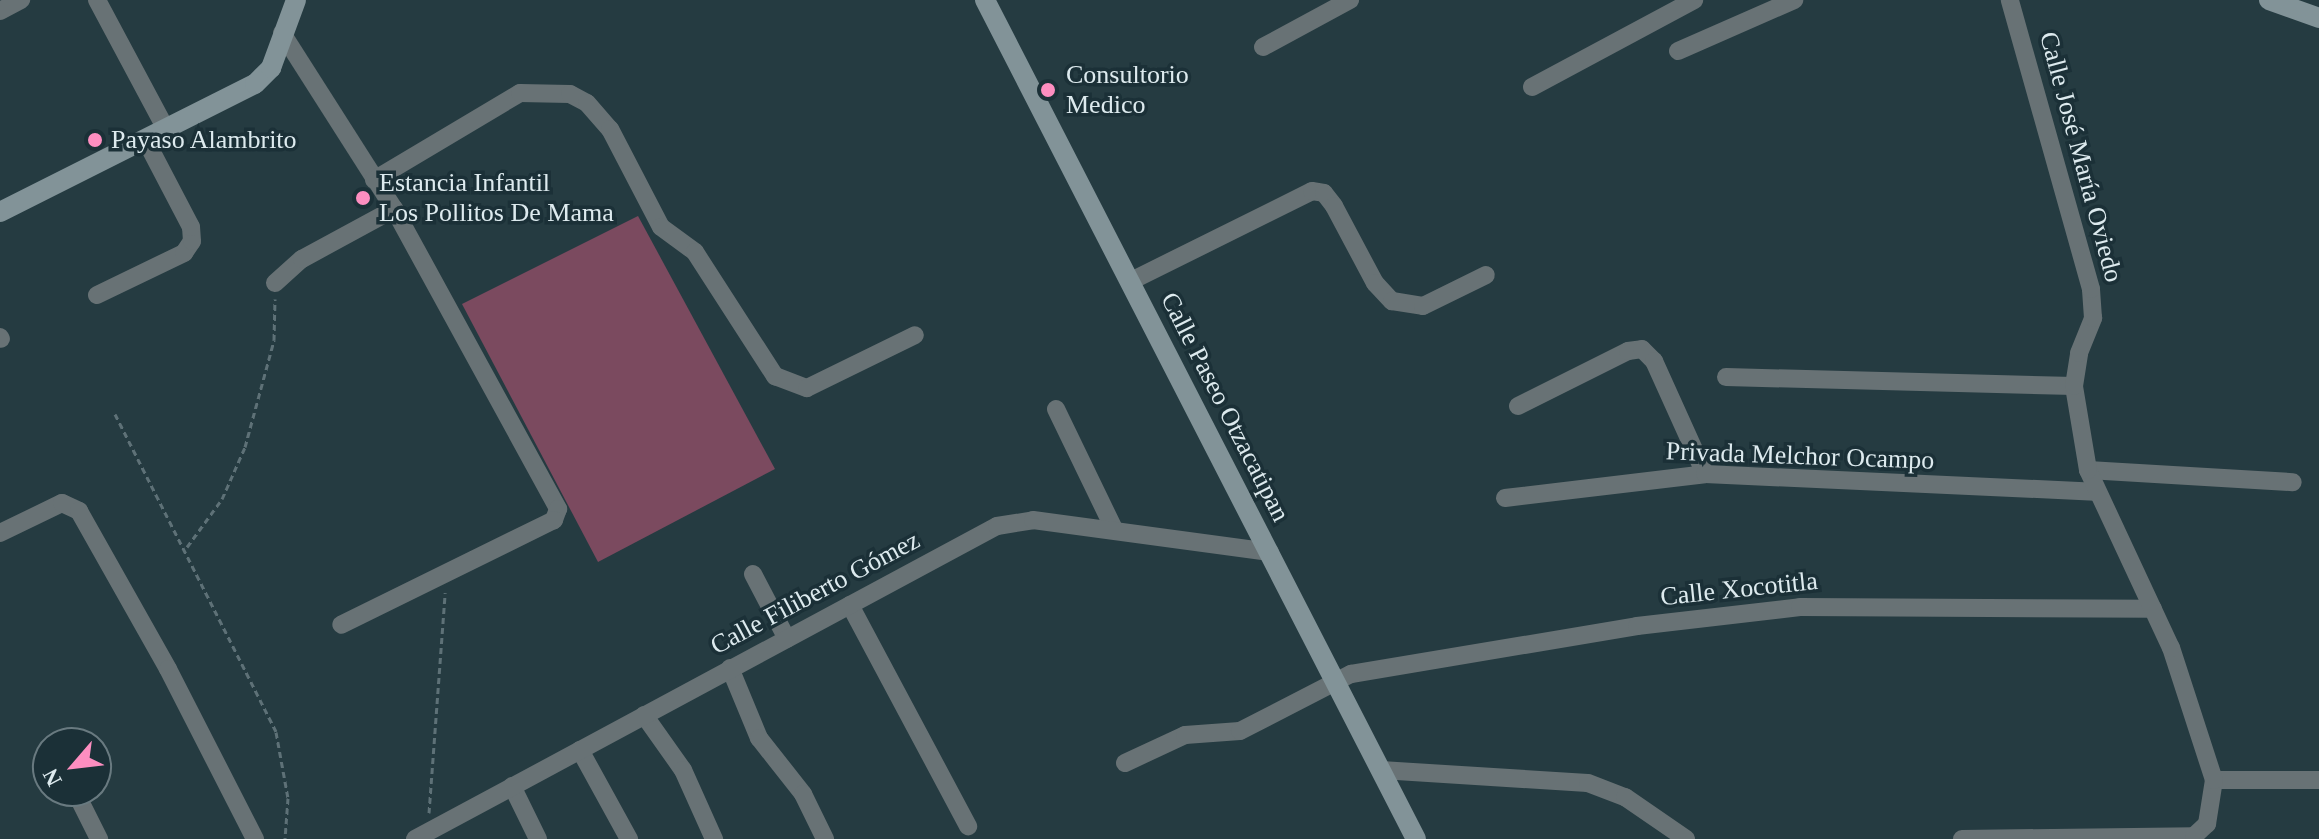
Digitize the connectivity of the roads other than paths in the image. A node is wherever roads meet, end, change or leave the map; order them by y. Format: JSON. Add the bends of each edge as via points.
{"nodes":[{"id":1,"x":21,"y":0,"type":"edge"},
{"id":2,"x":97,"y":0,"type":"edge"},
{"id":3,"x":296,"y":0,"type":"edge"},
{"id":4,"x":985,"y":0,"type":"edge"},
{"id":5,"x":1350,"y":0,"type":"edge"},
{"id":6,"x":1694,"y":0,"type":"edge"},
{"id":7,"x":1794,"y":0,"type":"edge"},
{"id":8,"x":2010,"y":0,"type":"edge"},
{"id":9,"x":2269,"y":0,"type":"edge"},
{"id":10,"x":0,"y":11,"type":"edge"},
{"id":11,"x":2319,"y":18,"type":"edge"},
{"id":12,"x":282,"y":33,"type":"junction"},
{"id":13,"x":1263,"y":47,"type":"dead end"},
{"id":14,"x":1678,"y":51,"type":"dead end"},
{"id":15,"x":1532,"y":87,"type":"dead end"},
{"id":16,"x":166,"y":129,"type":"junction"},
{"id":17,"x":145,"y":139,"type":"junction"},
{"id":18,"x":374,"y":180,"type":"junction"},
{"id":19,"x":394,"y":209,"type":"junction"},
{"id":20,"x":0,"y":212,"type":"edge"},
{"id":21,"x":1486,"y":275,"type":"dead end"},
{"id":22,"x":1131,"y":281,"type":"junction"},
{"id":23,"x":275,"y":283,"type":"road end"},
{"id":24,"x":97,"y":295,"type":"dead end"},
{"id":25,"x":915,"y":335,"type":"dead end"},
{"id":26,"x":1726,"y":377,"type":"dead end"},
{"id":27,"x":2074,"y":386,"type":"junction"},
{"id":28,"x":1518,"y":406,"type":"dead end"},
{"id":29,"x":1056,"y":409,"type":"dead end"},
{"id":30,"x":2088,"y":470,"type":"junction"},
{"id":31,"x":1705,"y":474,"type":"junction"},
{"id":32,"x":2293,"y":482,"type":"dead end"},
{"id":33,"x":2095,"y":492,"type":"junction"},
{"id":34,"x":1505,"y":498,"type":"dead end"},
{"id":35,"x":1114,"y":529,"type":"junction"},
{"id":36,"x":0,"y":533,"type":"edge"},
{"id":37,"x":1270,"y":552,"type":"junction"},
{"id":38,"x":753,"y":574,"type":"dead end"},
{"id":39,"x":850,"y":605,"type":"junction"},
{"id":40,"x":2153,"y":609,"type":"junction"},
{"id":41,"x":341,"y":625,"type":"dead end"},
{"id":42,"x":787,"y":639,"type":"junction"},
{"id":43,"x":730,"y":668,"type":"junction"},
{"id":44,"x":1335,"y":682,"type":"junction"},
{"id":45,"x":644,"y":715,"type":"junction"},
{"id":46,"x":580,"y":750,"type":"junction"},
{"id":47,"x":1125,"y":763,"type":"dead end"},
{"id":48,"x":1381,"y":770,"type":"junction"},
{"id":49,"x":2214,"y":780,"type":"junction"},
{"id":50,"x":2319,"y":780,"type":"edge"},
{"id":51,"x":512,"y":786,"type":"junction"},
{"id":52,"x":83,"y":807,"type":"edge"},
{"id":53,"x":968,"y":826,"type":"dead end"},
{"id":54,"x":421,"y":836,"type":"edge"},
{"id":55,"x":2067,"y":838,"type":"edge"},
{"id":56,"x":99,"y":839,"type":"edge"},
{"id":57,"x":255,"y":839,"type":"edge"},
{"id":58,"x":538,"y":839,"type":"edge"},
{"id":59,"x":629,"y":839,"type":"edge"},
{"id":60,"x":714,"y":839,"type":"edge"},
{"id":61,"x":825,"y":839,"type":"edge"},
{"id":62,"x":1415,"y":839,"type":"edge"},
{"id":63,"x":1686,"y":839,"type":"edge"},
{"id":64,"x":1962,"y":839,"type":"edge"}],
"edges":[{"from":1,"to":10,"type":"street"},
{"from":2,"to":16,"type":"street"},
{"from":3,"to":12,"type":"main road"},
{"from":4,"to":22,"type":"main road","name":"Calle Paseo Otzacatipan"},
{"from":5,"to":13,"type":"street"},
{"from":6,"to":15,"type":"street"},
{"from":7,"to":14,"type":"street"},
{"from":8,"to":27,"type":"street","name":"Calle José María Oviedo","via":[[2091,289],[2093,318],[2079,353]]},
{"from":9,"to":11,"type":"main road"},
{"from":12,"to":16,"type":"main road","via":[[264,78]]},
{"from":12,"to":18,"type":"street"},
{"from":16,"to":17,"type":"main road"},
{"from":17,"to":20,"type":"main road"},
{"from":17,"to":24,"type":"street","via":[[191,227],[192,241],[184,253]]},
{"from":18,"to":19,"type":"street"},
{"from":18,"to":25,"type":"street","via":[[520,93],[570,94],[587,103],[610,129],[661,227],[695,252],[775,376],[807,388]]},
{"from":19,"to":23,"type":"street","via":[[302,259]]},
{"from":19,"to":41,"type":"street","via":[[558,513]]},
{"from":21,"to":22,"type":"street","via":[[1423,306],[1392,301],[1375,283],[1334,206],[1324,193],[1312,191]]},
{"from":22,"to":37,"type":"main road","name":"Calle Paseo Otzacatipan"},
{"from":26,"to":27,"type":"street"},
{"from":27,"to":30,"type":"street","name":"Calle José María Oviedo"},
{"from":28,"to":31,"type":"street","via":[[1628,351],[1642,349],[1654,361]]},
{"from":29,"to":35,"type":"street"},
{"from":30,"to":32,"type":"street"},
{"from":30,"to":33,"type":"street","name":"Calle José María Oviedo"},
{"from":31,"to":33,"type":"street","name":"Privada Melchor Ocampo"},
{"from":31,"to":34,"type":"street","name":"Privada Melchor Ocampo"},
{"from":33,"to":40,"type":"street","name":"Calle José María Oviedo"},
{"from":35,"to":37,"type":"street","name":"Calle Filiberto Gómez"},
{"from":35,"to":39,"type":"street","name":"Calle Filiberto Gómez","via":[[1033,520],[997,526]]},
{"from":36,"to":57,"type":"street","via":[[62,503],[79,511]]},
{"from":37,"to":44,"type":"main road","name":"Calle Paseo Otzacatipan"},
{"from":38,"to":42,"type":"street"},
{"from":39,"to":42,"type":"street","name":"Calle Filiberto Gómez"},
{"from":39,"to":53,"type":"street"},
{"from":40,"to":44,"type":"street","name":"Calle Xocotitla","via":[[1758,609],[1499,648]]},
{"from":40,"to":49,"type":"street","name":"Calle José María Oviedo"},
{"from":42,"to":43,"type":"street","name":"Calle Filiberto Gómez"},
{"from":43,"to":45,"type":"street","name":"Calle Filiberto Gómez"},
{"from":43,"to":61,"type":"street","via":[[759,738],[803,794]]},
{"from":44,"to":47,"type":"street","name":"Calle Xocotitla","via":[[1240,731],[1185,735]]},
{"from":44,"to":48,"type":"main road","name":"Calle Paseo Otzacatipan"},
{"from":45,"to":46,"type":"street","name":"Calle Filiberto Gómez"},
{"from":45,"to":60,"type":"street","via":[[683,770]]},
{"from":46,"to":51,"type":"street","name":"Calle Filiberto Gómez"},
{"from":46,"to":59,"type":"street"},
{"from":48,"to":62,"type":"main road","name":"Calle Paseo Otzacatipan"},
{"from":48,"to":63,"type":"street","via":[[1588,783],[1625,797]]},
{"from":49,"to":50,"type":"street"},
{"from":49,"to":55,"type":"street","name":"Calle José María Oviedo","via":[[2207,824],[2194,836]]},
{"from":51,"to":54,"type":"street","name":"Calle Filiberto Gómez"},
{"from":51,"to":58,"type":"street"},
{"from":52,"to":56,"type":"street"},
{"from":55,"to":64,"type":"street","name":"Calle José María Oviedo"}]}
